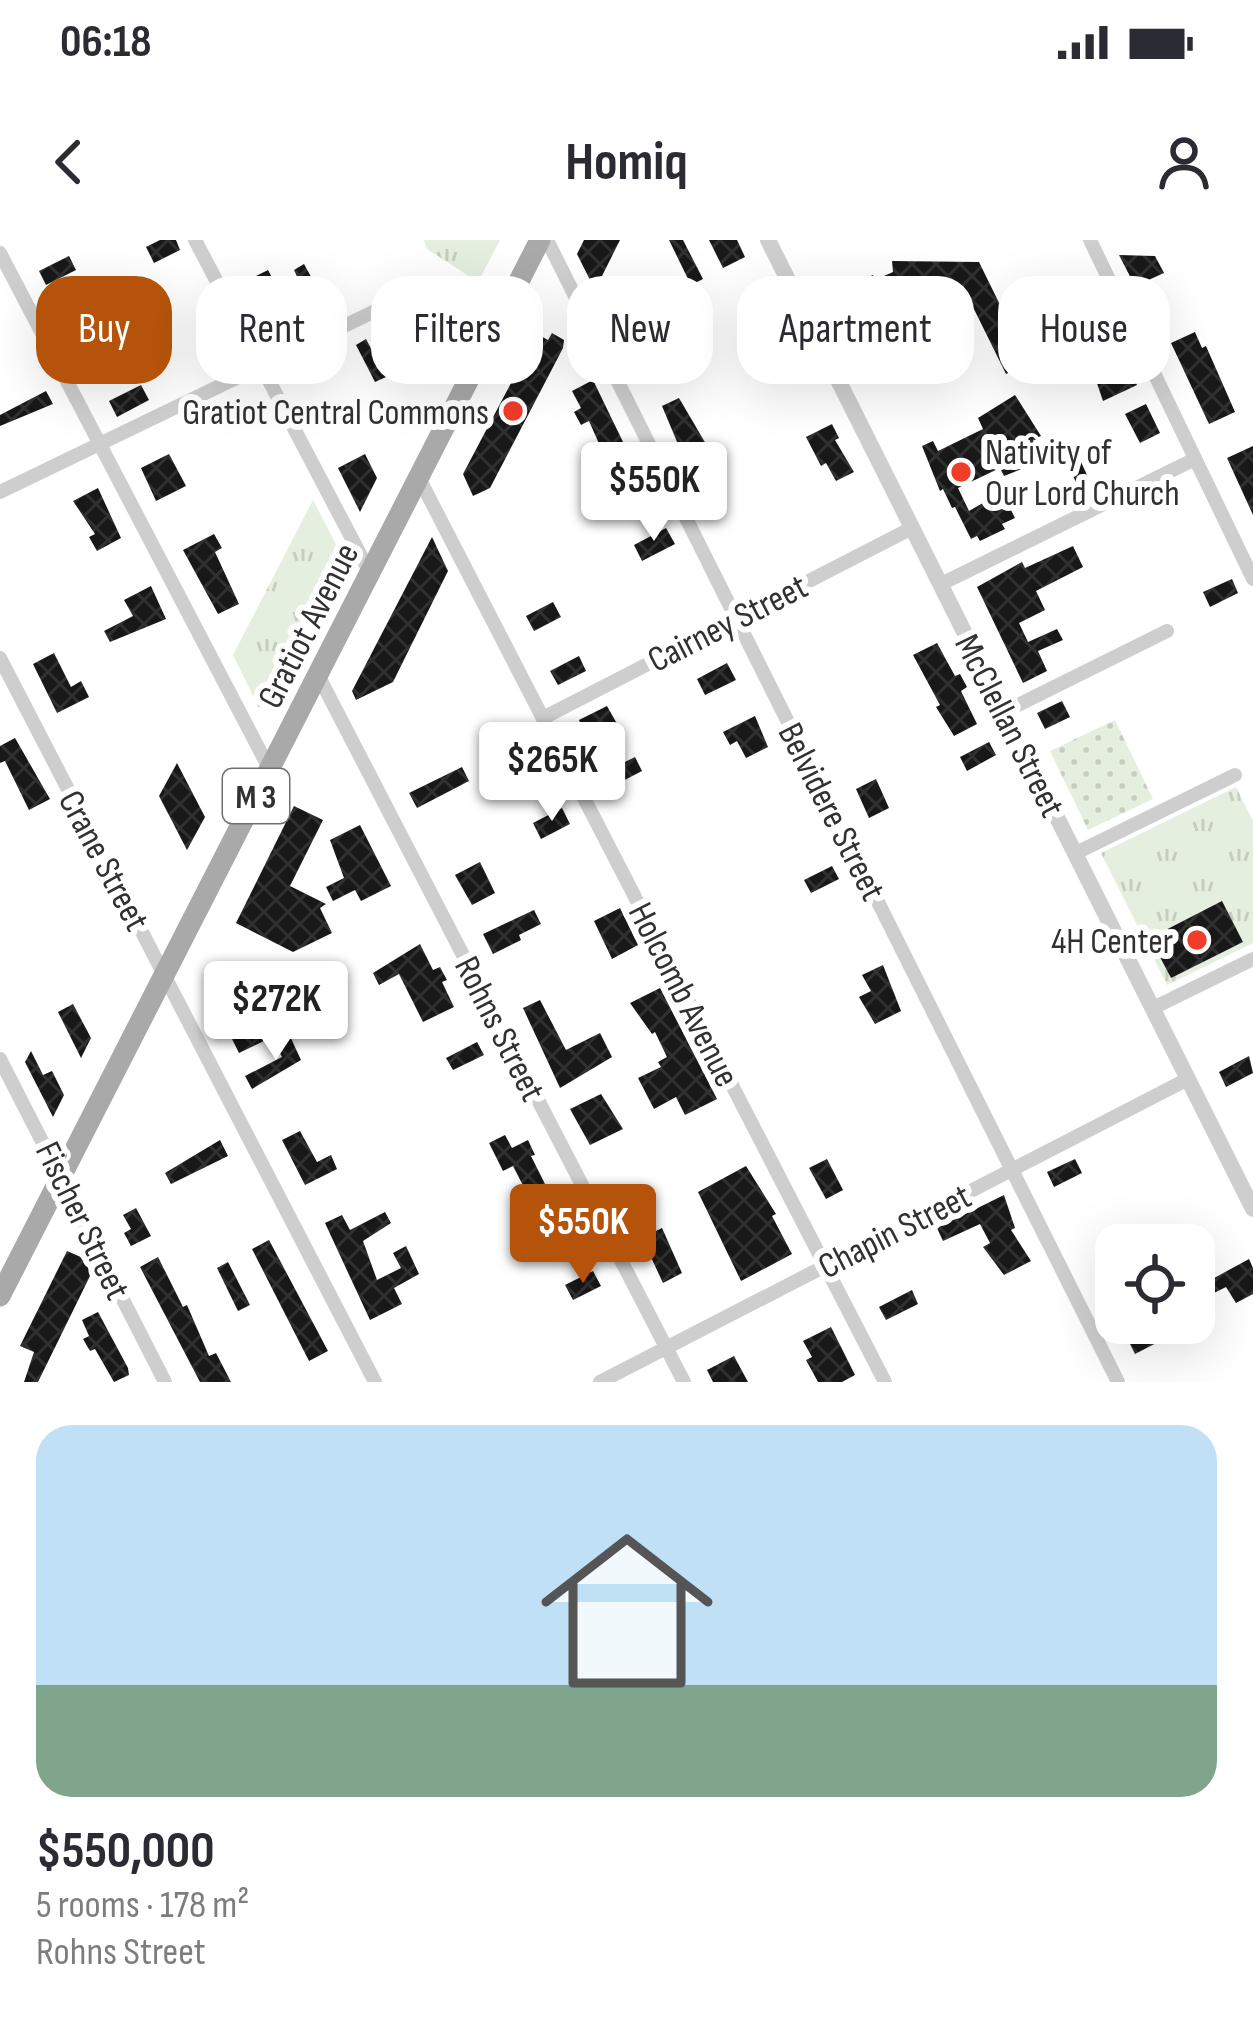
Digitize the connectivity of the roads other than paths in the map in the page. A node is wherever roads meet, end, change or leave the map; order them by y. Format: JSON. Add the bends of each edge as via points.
{"nodes":[{"id":1,"x":195,"y":240,"type":"edge"},
{"id":2,"x":544,"y":240,"type":"edge"},
{"id":3,"x":768,"y":240,"type":"edge"},
{"id":4,"x":1090,"y":240,"type":"edge"},
{"id":5,"x":0,"y":253,"type":"edge"},
{"id":6,"x":214,"y":276,"type":"edge"},
{"id":7,"x":524,"y":276,"type":"edge"},
{"id":8,"x":224,"y":384,"type":"edge"},
{"id":9,"x":272,"y":384,"type":"edge"},
{"id":10,"x":467,"y":384,"type":"edge"},
{"id":11,"x":100,"y":445,"type":"junction"},
{"id":12,"x":1195,"y":459,"type":"junction"},
{"id":13,"x":419,"y":478,"type":"junction"},
{"id":14,"x":0,"y":492,"type":"edge"},
{"id":15,"x":912,"y":528,"type":"junction"},
{"id":16,"x":370,"y":574,"type":"junction"},
{"id":17,"x":1253,"y":579,"type":"edge"},
{"id":18,"x":940,"y":584,"type":"junction"},
{"id":19,"x":736,"y":618,"type":"junction"},
{"id":20,"x":1167,"y":631,"type":"dead end"},
{"id":21,"x":0,"y":658,"type":"edge"},
{"id":22,"x":318,"y":675,"type":"junction"},
{"id":23,"x":1004,"y":712,"type":"junction"},
{"id":24,"x":543,"y":718,"type":"junction"},
{"id":25,"x":270,"y":770,"type":"junction"},
{"id":26,"x":1235,"y":775,"type":"dead end"},
{"id":27,"x":1076,"y":854,"type":"junction"},
{"id":28,"x":1253,"y":959,"type":"edge"},
{"id":29,"x":164,"y":976,"type":"junction"},
{"id":30,"x":1153,"y":1008,"type":"junction"},
{"id":31,"x":0,"y":1059,"type":"edge"},
{"id":32,"x":1188,"y":1079,"type":"junction"},
{"id":33,"x":1012,"y":1169,"type":"junction"},
{"id":34,"x":61,"y":1178,"type":"junction"},
{"id":35,"x":1253,"y":1210,"type":"edge"},
{"id":36,"x":825,"y":1266,"type":"junction"},
{"id":37,"x":0,"y":1296,"type":"edge"},
{"id":38,"x":666,"y":1347,"type":"junction"},
{"id":39,"x":165,"y":1382,"type":"edge"},
{"id":40,"x":375,"y":1382,"type":"edge"},
{"id":41,"x":600,"y":1382,"type":"edge"},
{"id":42,"x":684,"y":1382,"type":"edge"},
{"id":43,"x":885,"y":1382,"type":"edge"},
{"id":44,"x":1118,"y":1382,"type":"edge"}],
"edges":[{"from":1,"to":6,"type":"street"},
{"from":2,"to":7,"type":"main road","name":"Gratiot Avenue","number":"M 3"},
{"from":2,"to":19,"type":"street","name":"Belvidere Street"},
{"from":3,"to":15,"type":"street","name":"McClellan Street"},
{"from":4,"to":12,"type":"street"},
{"from":5,"to":11,"type":"street"},
{"from":8,"to":11,"type":"street"},
{"from":9,"to":16,"type":"street"},
{"from":10,"to":13,"type":"main road","name":"Gratiot Avenue","number":"M 3"},
{"from":11,"to":14,"type":"street"},
{"from":11,"to":25,"type":"street"},
{"from":12,"to":17,"type":"street"},
{"from":12,"to":18,"type":"street"},
{"from":13,"to":16,"type":"main road","name":"Gratiot Avenue","number":"M 3"},
{"from":13,"to":24,"type":"street","name":"Holcomb Avenue"},
{"from":15,"to":18,"type":"street","name":"McClellan Street"},
{"from":15,"to":19,"type":"street","name":"Cairney Street"},
{"from":16,"to":22,"type":"main road","name":"Gratiot Avenue","number":"M 3"},
{"from":18,"to":23,"type":"street","name":"McClellan Street"},
{"from":19,"to":24,"type":"street","name":"Cairney Street"},
{"from":19,"to":33,"type":"street","name":"Belvidere Street"},
{"from":20,"to":23,"type":"street"},
{"from":21,"to":29,"type":"street","name":"Crane Street"},
{"from":22,"to":25,"type":"main road","name":"Gratiot Avenue","number":"M 3"},
{"from":22,"to":38,"type":"street","name":"Rohns Street"},
{"from":23,"to":27,"type":"street","name":"McClellan Street"},
{"from":24,"to":36,"type":"street","name":"Holcomb Avenue"},
{"from":25,"to":29,"type":"main road","name":"Gratiot Avenue","number":"M 3"},
{"from":26,"to":27,"type":"street"},
{"from":27,"to":30,"type":"street","name":"McClellan Street"},
{"from":28,"to":30,"type":"street"},
{"from":29,"to":34,"type":"main road","name":"Gratiot Avenue","number":"M 3"},
{"from":29,"to":40,"type":"street","name":"Crane Street"},
{"from":30,"to":32,"type":"street","name":"McClellan Street"},
{"from":31,"to":34,"type":"street","name":"Fischer Street"},
{"from":32,"to":33,"type":"street","name":"Chapin Street"},
{"from":32,"to":35,"type":"street","name":"McClellan Street"},
{"from":33,"to":36,"type":"street","name":"Chapin Street"},
{"from":33,"to":44,"type":"street","name":"Belvidere Street"},
{"from":34,"to":37,"type":"main road","name":"Gratiot Avenue","number":"M 3"},
{"from":34,"to":39,"type":"street","name":"Fischer Street"},
{"from":36,"to":38,"type":"street","name":"Chapin Street"},
{"from":36,"to":43,"type":"street","name":"Holcomb Avenue"},
{"from":38,"to":41,"type":"street","name":"Chapin Street"},
{"from":38,"to":42,"type":"street","name":"Rohns Street"}]}
